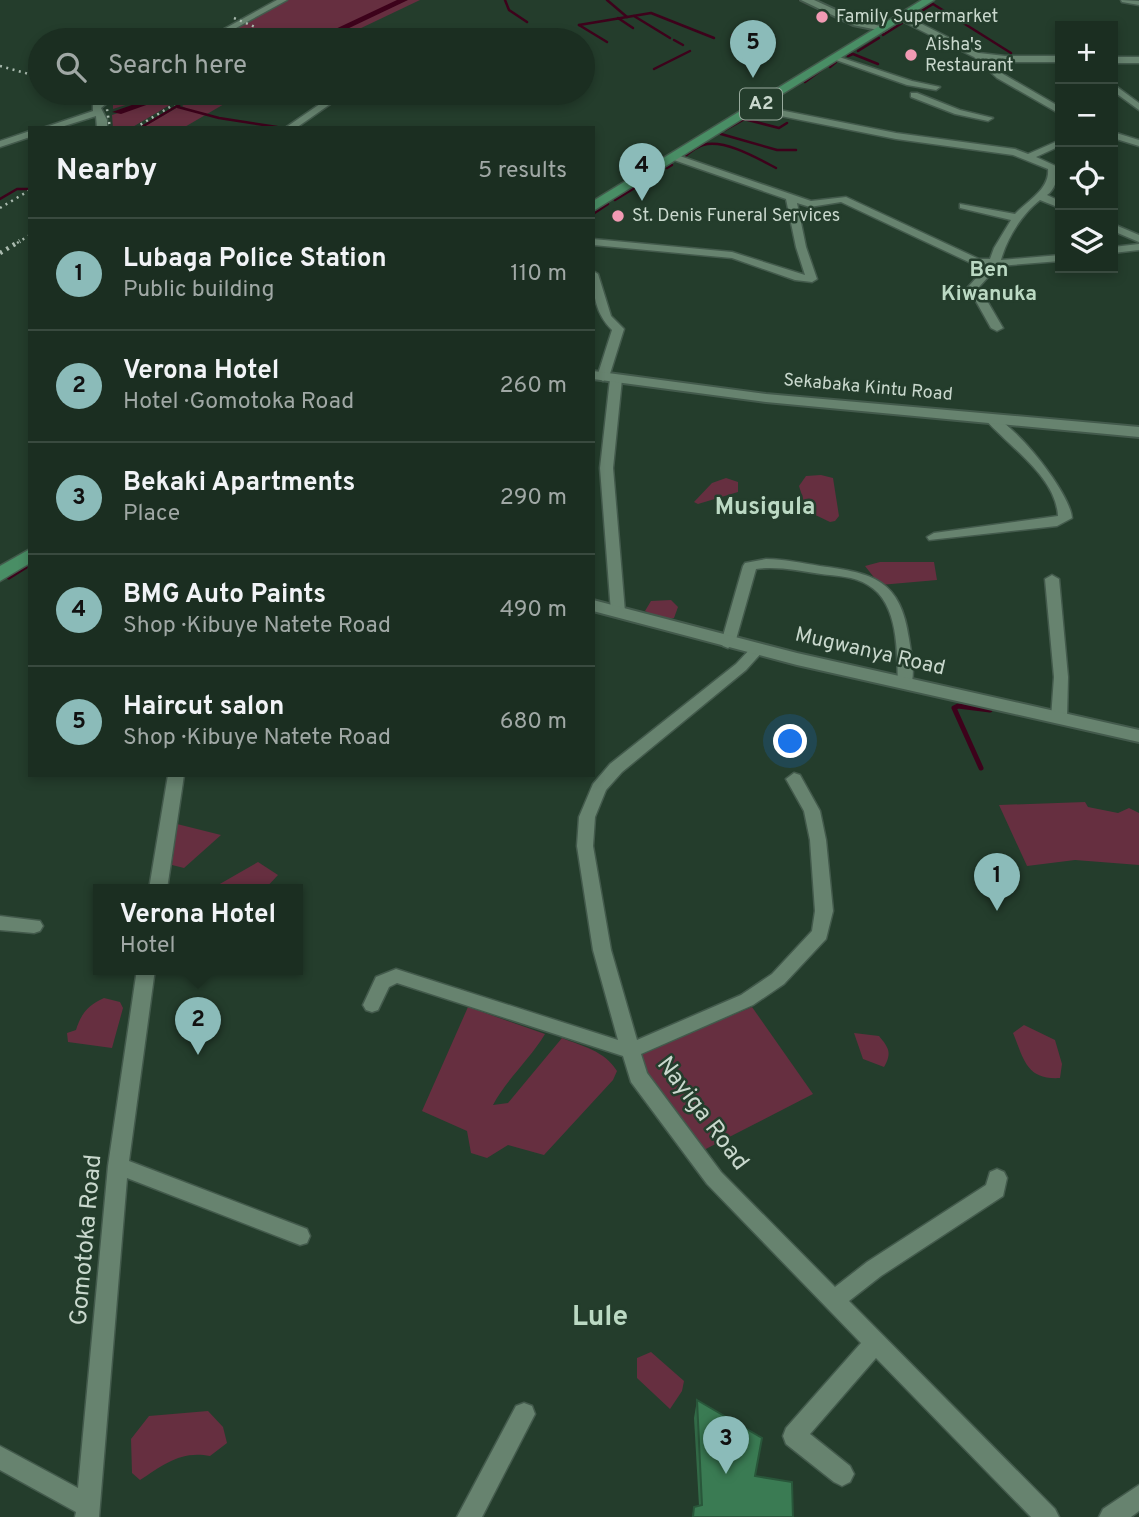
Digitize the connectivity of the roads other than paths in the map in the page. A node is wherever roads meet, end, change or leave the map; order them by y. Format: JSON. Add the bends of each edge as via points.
{"nodes":[{"id":1,"x":283,"y":0,"type":"edge"},
{"id":2,"x":806,"y":0,"type":"edge"},
{"id":3,"x":929,"y":0,"type":"edge"},
{"id":4,"x":1125,"y":0,"type":"edge"},
{"id":5,"x":1139,"y":3,"type":"edge"},
{"id":6,"x":901,"y":17,"type":"junction"},
{"id":7,"x":230,"y":28,"type":"edge"},
{"id":8,"x":883,"y":28,"type":"junction"},
{"id":9,"x":977,"y":55,"type":"junction"},
{"id":10,"x":836,"y":57,"type":"junction"},
{"id":11,"x":1055,"y":59,"type":"edge"},
{"id":12,"x":1118,"y":60,"type":"edge"},
{"id":13,"x":1139,"y":60,"type":"edge"},
{"id":14,"x":910,"y":83,"type":"junction"},
{"id":15,"x":1118,"y":92,"type":"edge"},
{"id":16,"x":914,"y":95,"type":"junction"},
{"id":17,"x":99,"y":105,"type":"edge"},
{"id":18,"x":324,"y":105,"type":"edge"},
{"id":19,"x":1139,"y":107,"type":"edge"},
{"id":20,"x":754,"y":108,"type":"junction"},
{"id":21,"x":1055,"y":108,"type":"edge"},
{"id":22,"x":96,"y":113,"type":"junction"},
{"id":23,"x":988,"y":118,"type":"dead end"},
{"id":24,"x":54,"y":126,"type":"edge"},
{"id":25,"x":102,"y":126,"type":"edge"},
{"id":26,"x":292,"y":126,"type":"edge"},
{"id":27,"x":28,"y":135,"type":"edge"},
{"id":28,"x":1118,"y":137,"type":"edge"},
{"id":29,"x":1139,"y":143,"type":"edge"},
{"id":30,"x":0,"y":144,"type":"edge"},
{"id":31,"x":1055,"y":145,"type":"edge"},
{"id":32,"x":1031,"y":156,"type":"junction"},
{"id":33,"x":674,"y":158,"type":"junction"},
{"id":34,"x":1040,"y":197,"type":"junction"},
{"id":35,"x":791,"y":198,"type":"junction"},
{"id":36,"x":1055,"y":203,"type":"edge"},
{"id":37,"x":595,"y":206,"type":"edge"},
{"id":38,"x":964,"y":206,"type":"dead end"},
{"id":39,"x":1017,"y":218,"type":"junction"},
{"id":40,"x":1118,"y":229,"type":"edge"},
{"id":41,"x":1139,"y":239,"type":"edge"},
{"id":42,"x":595,"y":242,"type":"edge"},
{"id":43,"x":1139,"y":247,"type":"edge"},
{"id":44,"x":1118,"y":249,"type":"edge"},
{"id":45,"x":1055,"y":258,"type":"edge"},
{"id":46,"x":994,"y":264,"type":"junction"},
{"id":47,"x":595,"y":281,"type":"edge"},
{"id":48,"x":997,"y":328,"type":"dead end"},
{"id":49,"x":604,"y":377,"type":"edge"},
{"id":50,"x":990,"y":419,"type":"junction"},
{"id":51,"x":1139,"y":432,"type":"edge"},
{"id":52,"x":595,"y":440,"type":"edge"},
{"id":53,"x":608,"y":442,"type":"junction"},
{"id":54,"x":934,"y":537,"type":"dead end"},
{"id":55,"x":28,"y":555,"type":"edge"},
{"id":56,"x":0,"y":575,"type":"edge"},
{"id":57,"x":1052,"y":579,"type":"dead end"},
{"id":58,"x":595,"y":605,"type":"edge"},
{"id":59,"x":618,"y":612,"type":"junction"},
{"id":60,"x":728,"y":643,"type":"junction"},
{"id":61,"x":757,"y":650,"type":"junction"},
{"id":62,"x":905,"y":684,"type":"junction"},
{"id":63,"x":1059,"y":718,"type":"junction"},
{"id":64,"x":1139,"y":736,"type":"edge"},
{"id":65,"x":176,"y":777,"type":"edge"},
{"id":66,"x":794,"y":779,"type":"dead end"},
{"id":67,"x":159,"y":884,"type":"edge"},
{"id":68,"x":0,"y":923,"type":"edge"},
{"id":69,"x":34,"y":926,"type":"dead end"},
{"id":70,"x":145,"y":975,"type":"edge"},
{"id":71,"x":372,"y":1004,"type":"dead end"},
{"id":72,"x":630,"y":1051,"type":"junction"},
{"id":73,"x":118,"y":1166,"type":"junction"},
{"id":74,"x":997,"y":1178,"type":"dead end"},
{"id":75,"x":300,"y":1236,"type":"dead end"},
{"id":76,"x":833,"y":1301,"type":"junction"},
{"id":77,"x":875,"y":1343,"type":"junction"},
{"id":78,"x":524,"y":1414,"type":"dead end"},
{"id":79,"x":0,"y":1457,"type":"edge"},
{"id":80,"x":842,"y":1474,"type":"dead end"},
{"id":81,"x":1139,"y":1497,"type":"edge"},
{"id":82,"x":87,"y":1512,"type":"edge"},
{"id":83,"x":469,"y":1517,"type":"edge"},
{"id":84,"x":1047,"y":1517,"type":"edge"},
{"id":85,"x":1111,"y":1517,"type":"edge"}],
"edges":[{"from":1,"to":7,"type":"street"},
{"from":2,"to":8,"type":"street","via":[[857,23]]},
{"from":3,"to":6,"type":"main road","number":"A2"},
{"from":4,"to":5,"type":"street"},
{"from":6,"to":8,"type":"main road","number":"A2"},
{"from":6,"to":9,"type":"street"},
{"from":8,"to":10,"type":"main road","number":"A2"},
{"from":9,"to":11,"type":"street"},
{"from":9,"to":21,"type":"street","via":[[1000,76]]},
{"from":10,"to":14,"type":"street"},
{"from":10,"to":20,"type":"main road","number":"A2"},
{"from":12,"to":13,"type":"street"},
{"from":14,"to":16,"type":"street","via":[[907,90]]},
{"from":14,"to":16,"type":"street","via":[[936,87]]},
{"from":15,"to":19,"type":"street"},
{"from":16,"to":23,"type":"street"},
{"from":17,"to":22,"type":"street"},
{"from":18,"to":26,"type":"street"},
{"from":20,"to":32,"type":"street"},
{"from":20,"to":33,"type":"main road","number":"A2"},
{"from":22,"to":24,"type":"street"},
{"from":22,"to":25,"type":"street"},
{"from":27,"to":30,"type":"street"},
{"from":28,"to":29,"type":"street"},
{"from":31,"to":32,"type":"street"},
{"from":32,"to":34,"type":"street","via":[[1054,168],[1049,187]]},
{"from":33,"to":35,"type":"street"},
{"from":33,"to":37,"type":"main road","number":"A2"},
{"from":34,"to":36,"type":"street"},
{"from":34,"to":39,"type":"street"},
{"from":35,"to":42,"type":"street","via":[[812,279],[732,255]]},
{"from":35,"to":46,"type":"street","via":[[812,204],[842,199],[973,260]]},
{"from":38,"to":39,"type":"street"},
{"from":39,"to":46,"type":"street"},
{"from":40,"to":41,"type":"street"},
{"from":43,"to":44,"type":"street"},
{"from":45,"to":46,"type":"street"},
{"from":46,"to":48,"type":"street","via":[[973,289]]},
{"from":47,"to":49,"type":"street","via":[[606,317],[618,329]]},
{"from":49,"to":50,"type":"street","name":"Sekabaka Kintu Road"},
{"from":49,"to":53,"type":"street"},
{"from":50,"to":51,"type":"street","name":"Sekabaka Kintu Road"},
{"from":50,"to":54,"type":"street","via":[[1048,480],[1065,508],[1065,518]]},
{"from":52,"to":53,"type":"street"},
{"from":53,"to":59,"type":"street"},
{"from":55,"to":56,"type":"main road"},
{"from":57,"to":63,"type":"street","via":[[1061,677]]},
{"from":58,"to":59,"type":"street","name":"Mugwanya Road"},
{"from":59,"to":60,"type":"street","name":"Mugwanya Road"},
{"from":60,"to":61,"type":"street","name":"Mugwanya Road"},
{"from":60,"to":62,"type":"street","via":[[750,566],[789,565],[866,578],[881,586],[901,626]]},
{"from":61,"to":62,"type":"street","name":"Mugwanya Road"},
{"from":61,"to":72,"type":"street","name":"Nayiga Road","via":[[616,768],[599,788],[587,817],[585,846],[602,950]]},
{"from":62,"to":63,"type":"street","name":"Mugwanya Road"},
{"from":63,"to":64,"type":"street","name":"Mugwanya Road"},
{"from":65,"to":67,"type":"street"},
{"from":66,"to":72,"type":"street","via":[[812,811],[818,840],[824,911],[820,934],[778,979],[747,1000]]},
{"from":68,"to":69,"type":"street"},
{"from":70,"to":73,"type":"street","name":"Gomotoka Road"},
{"from":71,"to":72,"type":"street","via":[[382,982],[396,976]]},
{"from":72,"to":76,"type":"street","name":"Nayiga Road","via":[[638,1076],[702,1164]]},
{"from":73,"to":75,"type":"street"},
{"from":73,"to":82,"type":"street","name":"Gomotoka Road"},
{"from":74,"to":76,"type":"street","via":[[996,1190]]},
{"from":76,"to":77,"type":"street","name":"Nayiga Road"},
{"from":77,"to":80,"type":"street","via":[[794,1436]]},
{"from":77,"to":84,"type":"street","name":"Nayiga Road"},
{"from":78,"to":83,"type":"street"},
{"from":79,"to":82,"type":"street"},
{"from":81,"to":85,"type":"street"}]}
